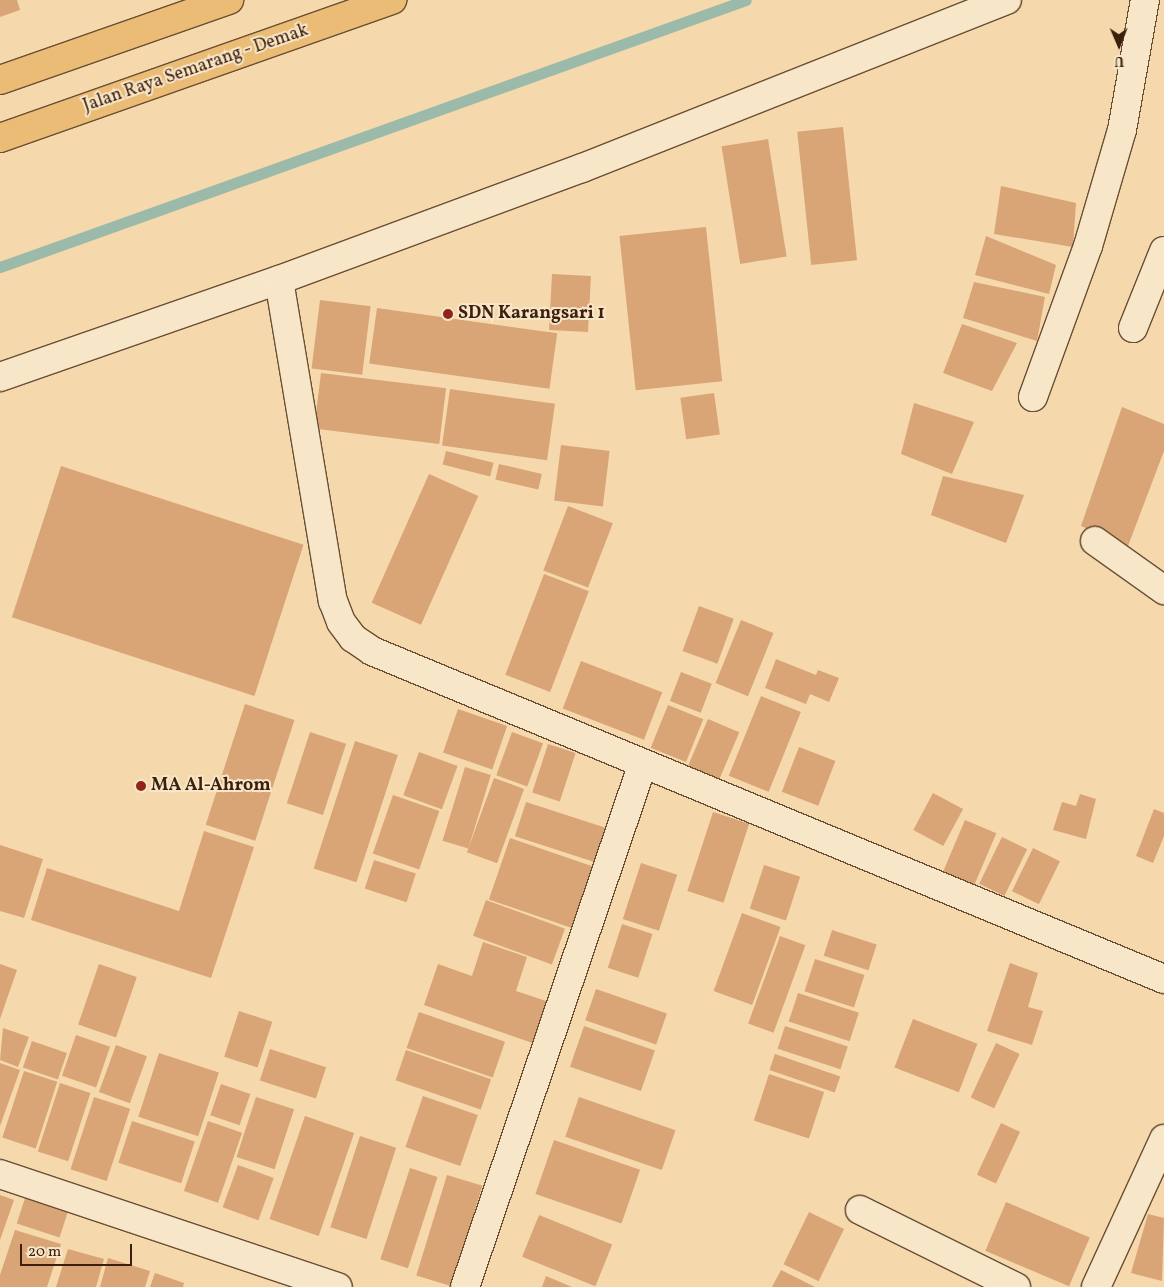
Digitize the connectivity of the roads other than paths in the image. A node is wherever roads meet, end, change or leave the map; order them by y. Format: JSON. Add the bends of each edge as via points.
{"nodes":[{"id":1,"x":229,"y":0,"type":"edge"},
{"id":2,"x":392,"y":0,"type":"edge"},
{"id":3,"x":1007,"y":0,"type":"edge"},
{"id":4,"x":1145,"y":0,"type":"edge"},
{"id":5,"x":0,"y":80,"type":"edge"},
{"id":6,"x":0,"y":138,"type":"edge"},
{"id":7,"x":1164,"y":251,"type":"edge"},
{"id":8,"x":279,"y":280,"type":"junction"},
{"id":9,"x":1133,"y":328,"type":"dead end"},
{"id":10,"x":0,"y":377,"type":"edge"},
{"id":11,"x":1033,"y":397,"type":"dead end"},
{"id":12,"x":1095,"y":541,"type":"dead end"},
{"id":13,"x":1164,"y":590,"type":"edge"},
{"id":14,"x":643,"y":763,"type":"junction"},
{"id":15,"x":1164,"y":978,"type":"edge"},
{"id":16,"x":1164,"y":1139,"type":"edge"},
{"id":17,"x":0,"y":1174,"type":"edge"},
{"id":18,"x":860,"y":1210,"type":"dead end"},
{"id":19,"x":338,"y":1287,"type":"edge"},
{"id":20,"x":465,"y":1287,"type":"edge"},
{"id":21,"x":1016,"y":1287,"type":"edge"},
{"id":22,"x":1096,"y":1287,"type":"edge"}],
"edges":[{"from":1,"to":5,"type":"highway"},
{"from":2,"to":6,"type":"highway","name":"Jalan Raya Semarang - Demak"},
{"from":3,"to":8,"type":"street","via":[[582,168]]},
{"from":4,"to":11,"type":"street","via":[[1122,130],[1088,246]]},
{"from":7,"to":9,"type":"street"},
{"from":8,"to":10,"type":"street"},
{"from":8,"to":14,"type":"street","via":[[307,462],[333,601],[340,622],[353,638],[372,651]]},
{"from":12,"to":13,"type":"street"},
{"from":14,"to":15,"type":"street"},
{"from":14,"to":20,"type":"street"},
{"from":16,"to":22,"type":"street"},
{"from":17,"to":19,"type":"street"},
{"from":18,"to":21,"type":"street"}]}
